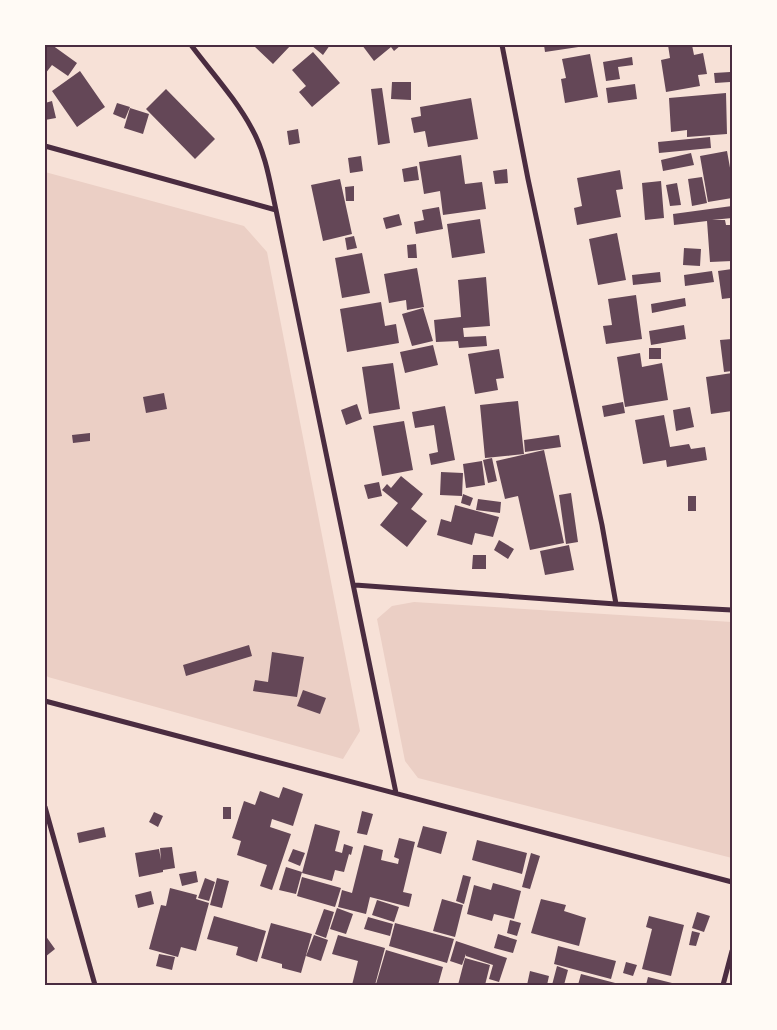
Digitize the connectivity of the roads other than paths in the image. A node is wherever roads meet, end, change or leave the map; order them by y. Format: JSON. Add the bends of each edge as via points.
{"nodes":[{"id":1,"x":191,"y":45,"type":"edge"},
{"id":2,"x":502,"y":45,"type":"edge"},
{"id":3,"x":45,"y":146,"type":"edge"},
{"id":4,"x":276,"y":210,"type":"junction"},
{"id":5,"x":355,"y":585,"type":"junction"},
{"id":6,"x":616,"y":604,"type":"junction"},
{"id":7,"x":732,"y":610,"type":"edge"},
{"id":8,"x":45,"y":701,"type":"edge"},
{"id":9,"x":396,"y":793,"type":"junction"},
{"id":10,"x":45,"y":807,"type":"edge"},
{"id":11,"x":732,"y":882,"type":"edge"},
{"id":12,"x":732,"y":951,"type":"edge"},
{"id":13,"x":95,"y":985,"type":"edge"},
{"id":14,"x":723,"y":985,"type":"edge"}],
"edges":[{"from":1,"to":4,"type":"street","via":[[253,130],[262,152]]},
{"from":2,"to":6,"type":"street"},
{"from":3,"to":4,"type":"street"},
{"from":4,"to":5,"type":"street"},
{"from":5,"to":6,"type":"street"},
{"from":5,"to":9,"type":"street"},
{"from":6,"to":7,"type":"street"},
{"from":8,"to":9,"type":"street"},
{"from":9,"to":11,"type":"street"},
{"from":10,"to":13,"type":"street"},
{"from":12,"to":14,"type":"street"}]}
